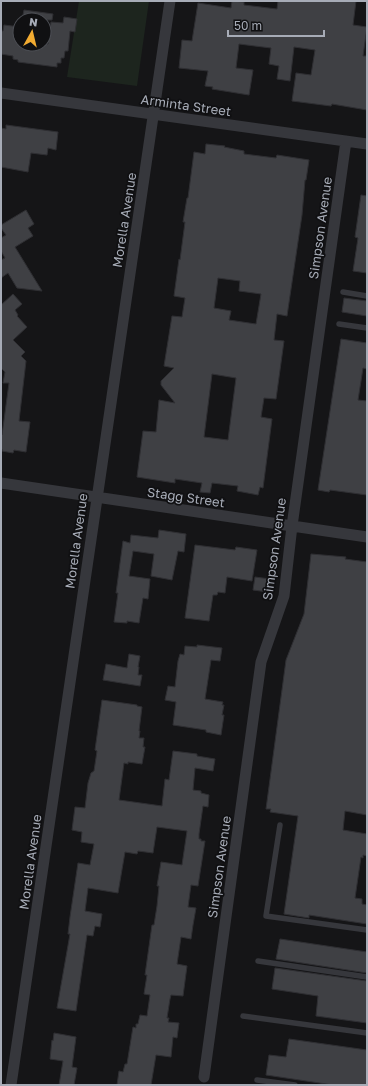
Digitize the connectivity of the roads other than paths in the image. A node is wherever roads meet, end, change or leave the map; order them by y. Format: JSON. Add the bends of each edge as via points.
{"nodes":[{"id":1,"x":170,"y":1,"type":"edge"},
{"id":2,"x":1,"y":93,"type":"edge"},
{"id":3,"x":155,"y":114,"type":"junction"},
{"id":4,"x":346,"y":141,"type":"junction"},
{"id":5,"x":367,"y":144,"type":"edge"},
{"id":6,"x":343,"y":292,"type":"dead end"},
{"id":7,"x":367,"y":296,"type":"edge"},
{"id":8,"x":339,"y":324,"type":"dead end"},
{"id":9,"x":367,"y":328,"type":"edge"},
{"id":10,"x":1,"y":483,"type":"edge"},
{"id":11,"x":97,"y":498,"type":"junction"},
{"id":12,"x":292,"y":526,"type":"junction"},
{"id":13,"x":367,"y":536,"type":"edge"},
{"id":14,"x":280,"y":825,"type":"dead end"},
{"id":15,"x":367,"y":930,"type":"edge"},
{"id":16,"x":258,"y":961,"type":"dead end"},
{"id":17,"x":367,"y":977,"type":"edge"},
{"id":18,"x":243,"y":1016,"type":"dead end"},
{"id":19,"x":367,"y":1034,"type":"edge"},
{"id":20,"x":204,"y":1077,"type":"dead end"},
{"id":21,"x":257,"y":1080,"type":"dead end"},
{"id":22,"x":11,"y":1085,"type":"edge"},
{"id":23,"x":295,"y":1085,"type":"edge"}],
"edges":[{"from":1,"to":3,"type":"street","name":"Morella Avenue"},
{"from":2,"to":3,"type":"street","name":"Arminta Street"},
{"from":3,"to":4,"type":"street","name":"Arminta Street"},
{"from":3,"to":11,"type":"street","name":"Morella Avenue"},
{"from":4,"to":5,"type":"street","name":"Arminta Street"},
{"from":4,"to":12,"type":"street","name":"Simpson Avenue"},
{"from":6,"to":7,"type":"lane"},
{"from":8,"to":9,"type":"lane"},
{"from":10,"to":11,"type":"street","name":"Stagg Street"},
{"from":11,"to":12,"type":"street","name":"Stagg Street"},
{"from":11,"to":22,"type":"street","name":"Morella Avenue"},
{"from":12,"to":13,"type":"street","name":"Stagg Street"},
{"from":12,"to":20,"type":"street","name":"Simpson Avenue","via":[[284,596],[261,662]]},
{"from":14,"to":15,"type":"lane","via":[[266,916]]},
{"from":16,"to":17,"type":"lane"},
{"from":18,"to":19,"type":"lane"},
{"from":21,"to":23,"type":"lane"}]}
